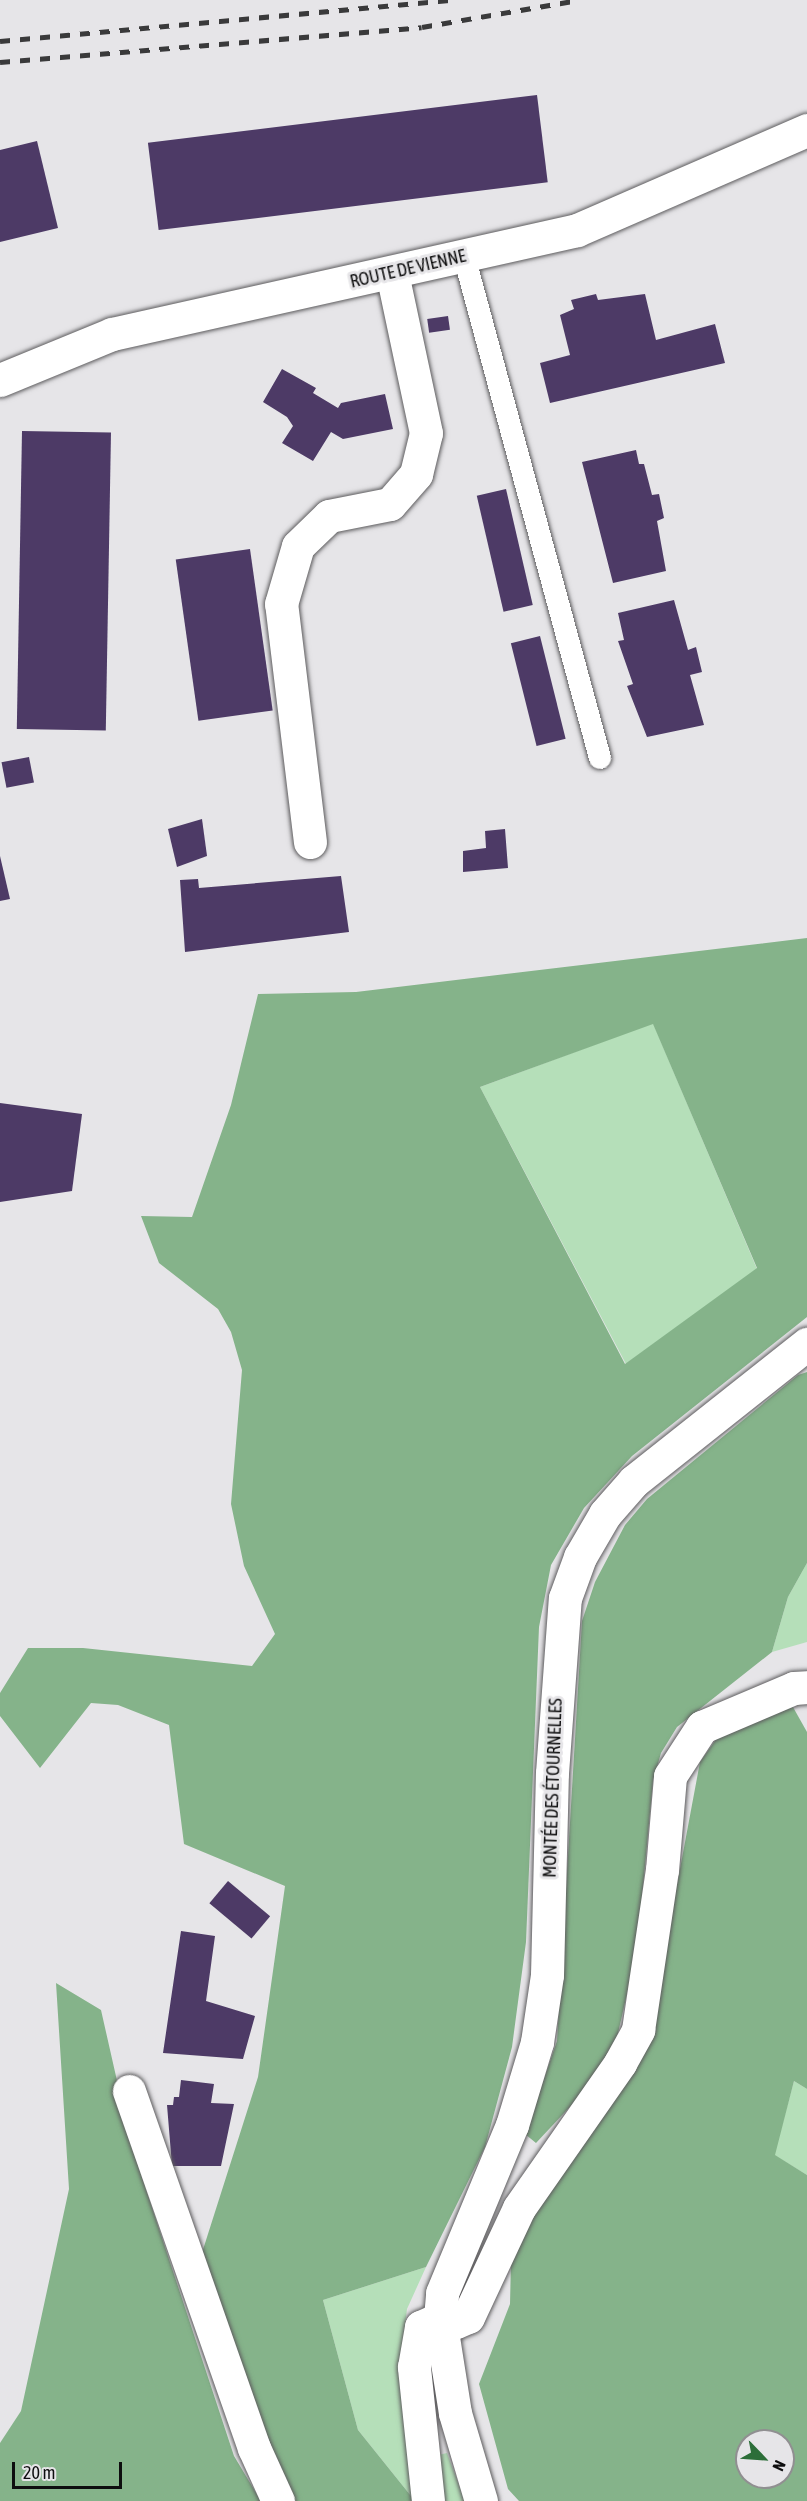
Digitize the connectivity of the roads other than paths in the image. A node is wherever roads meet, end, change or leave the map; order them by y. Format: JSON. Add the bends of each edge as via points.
{"nodes":[{"id":1,"x":807,"y":130,"type":"edge"},
{"id":2,"x":464,"y":256,"type":"junction"},
{"id":3,"x":392,"y":273,"type":"junction"},
{"id":4,"x":0,"y":380,"type":"edge"},
{"id":5,"x":600,"y":758,"type":"dead end"},
{"id":6,"x":310,"y":842,"type":"dead end"},
{"id":7,"x":807,"y":1344,"type":"edge"},
{"id":8,"x":807,"y":1687,"type":"edge"},
{"id":9,"x":129,"y":2091,"type":"dead end"},
{"id":10,"x":440,"y":2318,"type":"junction"},
{"id":11,"x":278,"y":2501,"type":"edge"},
{"id":12,"x":428,"y":2501,"type":"edge"},
{"id":13,"x":481,"y":2501,"type":"edge"}],
"edges":[{"from":1,"to":2,"type":"street","name":"ROUTE DE VIENNE","via":[[577,230]]},
{"from":2,"to":3,"type":"street","name":"ROUTE DE VIENNE"},
{"from":2,"to":5,"type":"lane"},
{"from":3,"to":4,"type":"street","name":"ROUTE DE VIENNE","via":[[112,333]]},
{"from":3,"to":6,"type":"street","via":[[426,433],[416,474],[390,504],[329,516],[321,523],[298,546],[281,604]]},
{"from":7,"to":10,"type":"street","name":"MONTÉE DES ÉTOURNELLES","via":[[634,1481],[605,1514],[580,1557],[565,1598],[560,1638],[547,1975],[537,2042],[512,2125],[442,2293]]},
{"from":8,"to":10,"type":"street","via":[[794,1688],[702,1727],[670,1776],[662,1870],[638,2030],[620,2063],[519,2208],[468,2317],[456,2322]]},
{"from":9,"to":11,"type":"street","via":[[254,2448]]},
{"from":10,"to":12,"type":"street","via":[[421,2327],[414,2367]]},
{"from":10,"to":13,"type":"street","name":"MONTÉE DES ÉTOURNELLES","via":[[455,2413]]}]}
